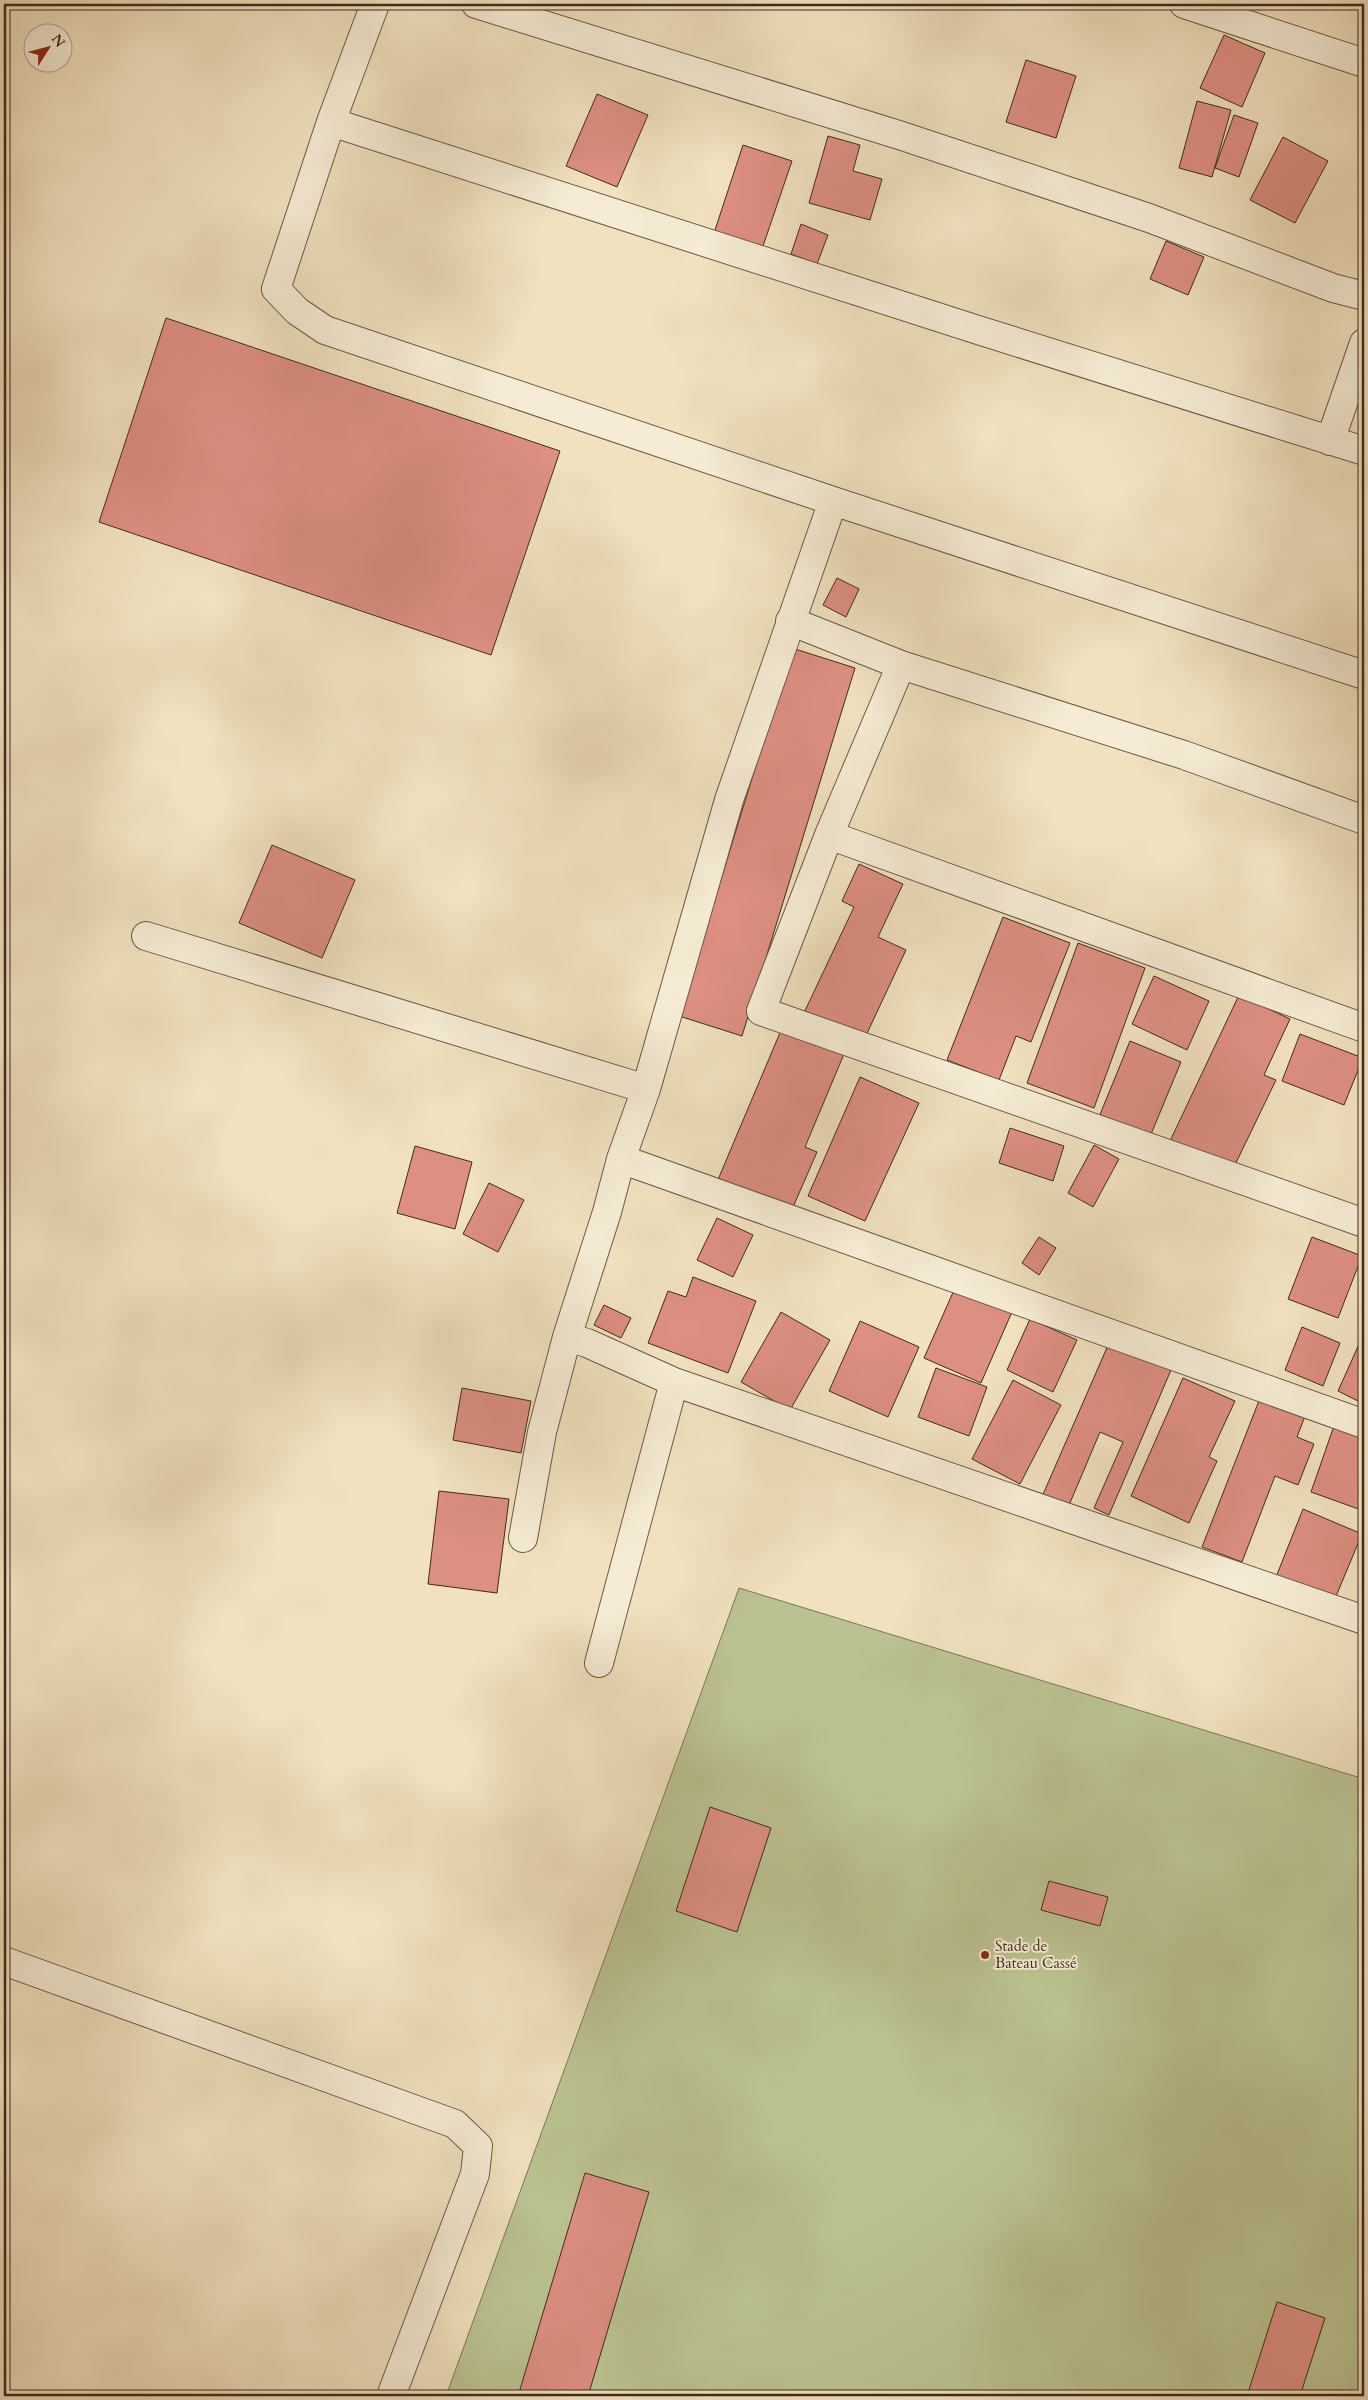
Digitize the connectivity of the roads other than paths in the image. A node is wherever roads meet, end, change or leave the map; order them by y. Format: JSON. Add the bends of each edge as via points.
{"nodes":[{"id":1,"x":375,"y":4,"type":"edge"},
{"id":2,"x":476,"y":4,"type":"edge"},
{"id":3,"x":1184,"y":4,"type":"edge"},
{"id":4,"x":1364,"y":63,"type":"edge"},
{"id":5,"x":331,"y":122,"type":"junction"},
{"id":6,"x":1364,"y":296,"type":"edge"},
{"id":7,"x":1364,"y":343,"type":"edge"},
{"id":8,"x":1330,"y":441,"type":"junction"},
{"id":9,"x":1364,"y":451,"type":"edge"},
{"id":10,"x":833,"y":501,"type":"junction"},
{"id":11,"x":790,"y":621,"type":"junction"},
{"id":12,"x":901,"y":665,"type":"junction"},
{"id":13,"x":1364,"y":675,"type":"edge"},
{"id":14,"x":1364,"y":820,"type":"edge"},
{"id":15,"x":829,"y":835,"type":"junction"},
{"id":16,"x":146,"y":936,"type":"dead end"},
{"id":17,"x":1364,"y":1028,"type":"edge"},
{"id":18,"x":646,"y":1089,"type":"junction"},
{"id":19,"x":621,"y":1159,"type":"junction"},
{"id":20,"x":1364,"y":1223,"type":"edge"},
{"id":21,"x":566,"y":1337,"type":"junction"},
{"id":22,"x":674,"y":1382,"type":"junction"},
{"id":23,"x":1364,"y":1424,"type":"edge"},
{"id":24,"x":523,"y":1538,"type":"dead end"},
{"id":25,"x":1364,"y":1620,"type":"edge"},
{"id":26,"x":599,"y":1663,"type":"dead end"},
{"id":27,"x":4,"y":1962,"type":"edge"},
{"id":28,"x":391,"y":2396,"type":"edge"}],
"edges":[{"from":1,"to":5,"type":"street"},
{"from":2,"to":6,"type":"street","via":[[899,134],[1150,218],[1333,288]]},
{"from":3,"to":4,"type":"street"},
{"from":5,"to":8,"type":"street"},
{"from":5,"to":10,"type":"street","via":[[276,289],[297,311],[325,330]]},
{"from":7,"to":8,"type":"street"},
{"from":8,"to":9,"type":"street"},
{"from":10,"to":11,"type":"street"},
{"from":10,"to":13,"type":"street"},
{"from":11,"to":12,"type":"street"},
{"from":11,"to":18,"type":"street","via":[[729,800]]},
{"from":12,"to":14,"type":"street","via":[[1184,755]]},
{"from":12,"to":15,"type":"street"},
{"from":15,"to":17,"type":"street"},
{"from":15,"to":20,"type":"street","via":[[761,1011]]},
{"from":16,"to":18,"type":"street"},
{"from":18,"to":19,"type":"street"},
{"from":19,"to":21,"type":"street"},
{"from":19,"to":23,"type":"street"},
{"from":21,"to":22,"type":"street","via":[[587,1343]]},
{"from":21,"to":24,"type":"street","via":[[542,1432]]},
{"from":22,"to":25,"type":"street"},
{"from":22,"to":26,"type":"street"},
{"from":27,"to":28,"type":"street","via":[[455,2124],[478,2146],[475,2174]]}]}
